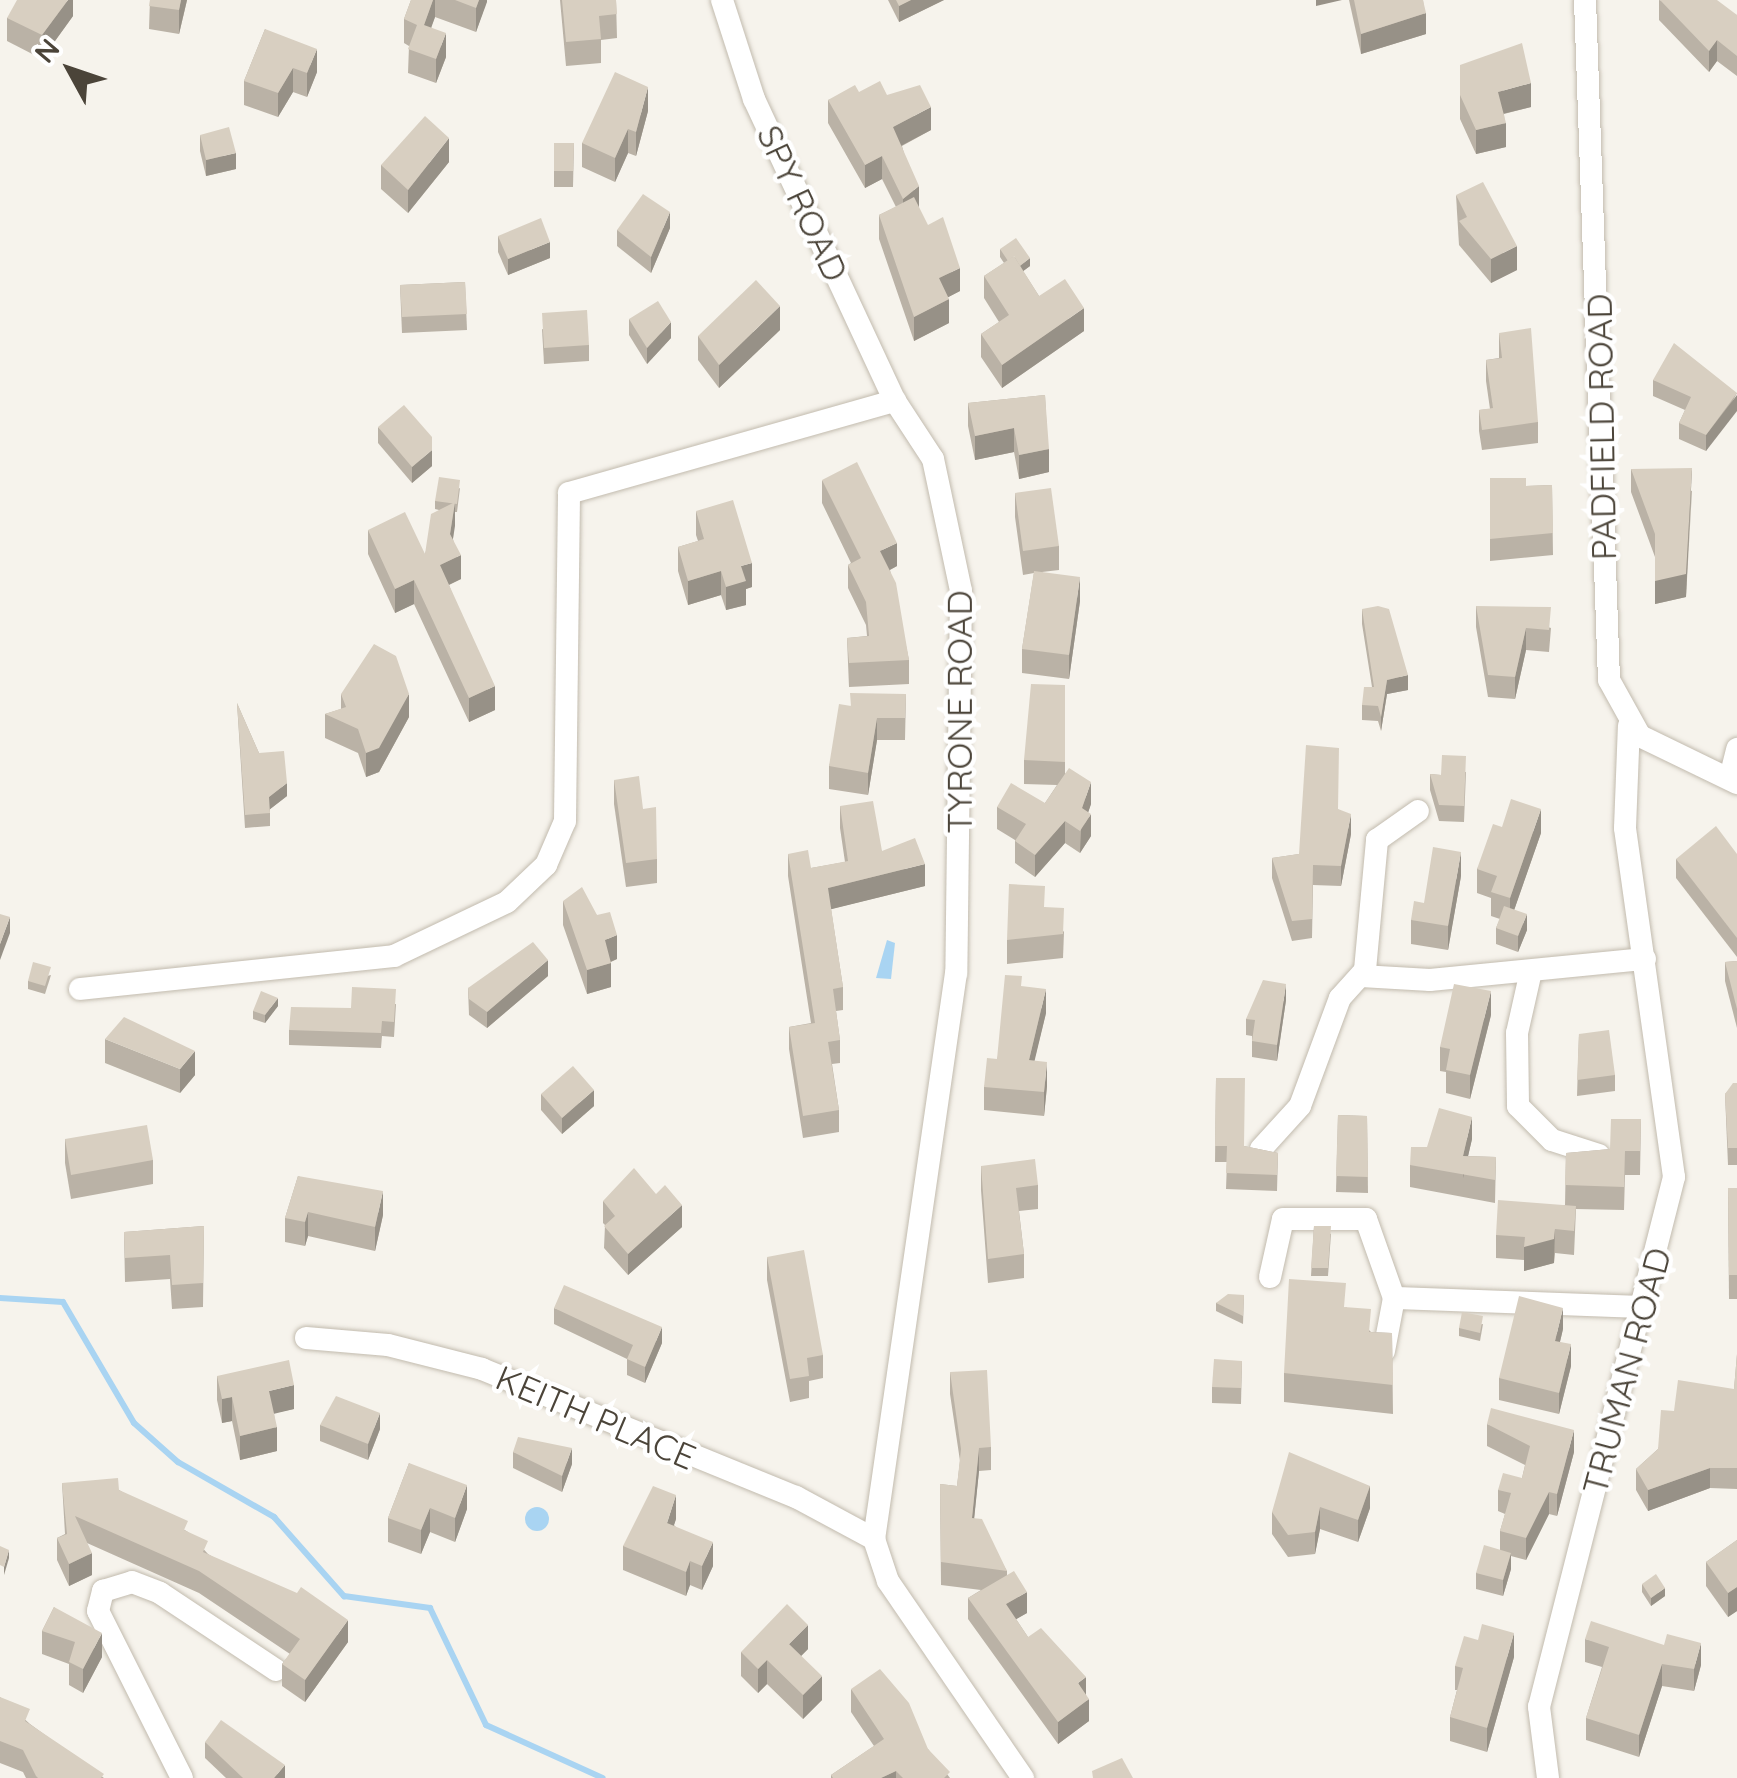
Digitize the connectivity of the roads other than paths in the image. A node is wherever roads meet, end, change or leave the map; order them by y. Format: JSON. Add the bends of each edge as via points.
{"nodes":[{"id":1,"x":722,"y":0,"type":"edge"},
{"id":2,"x":1584,"y":0,"type":"edge"},
{"id":3,"x":895,"y":402,"type":"junction"},
{"id":4,"x":1629,"y":726,"type":"junction"},
{"id":5,"x":1737,"y":749,"type":"edge"},
{"id":6,"x":1733,"y":780,"type":"edge"},
{"id":7,"x":1418,"y":811,"type":"dead end"},
{"id":8,"x":1645,"y":959,"type":"junction"},
{"id":9,"x":1531,"y":971,"type":"junction"},
{"id":10,"x":1361,"y":976,"type":"junction"},
{"id":11,"x":80,"y":989,"type":"dead end"},
{"id":12,"x":1261,"y":1149,"type":"edge"},
{"id":13,"x":1599,"y":1155,"type":"edge"},
{"id":14,"x":1270,"y":1278,"type":"dead end"},
{"id":15,"x":1394,"y":1298,"type":"junction"},
{"id":16,"x":1644,"y":1308,"type":"junction"},
{"id":17,"x":306,"y":1338,"type":"dead end"},
{"id":18,"x":1384,"y":1351,"type":"edge"},
{"id":19,"x":874,"y":1539,"type":"junction"},
{"id":20,"x":276,"y":1670,"type":"dead end"},
{"id":21,"x":182,"y":1778,"type":"edge"},
{"id":22,"x":1023,"y":1778,"type":"edge"},
{"id":23,"x":1548,"y":1778,"type":"edge"}],
"edges":[{"from":1,"to":3,"type":"street","name":"SPY ROAD","via":[[748,85]]},
{"from":2,"to":4,"type":"street","name":"PADFIELD ROAD","via":[[1605,652]]},
{"from":3,"to":11,"type":"street","via":[[569,494],[565,821],[546,865],[507,902],[394,956]]},
{"from":3,"to":19,"type":"street","name":"TYRONE ROAD","via":[[926,446],[945,504],[962,591],[965,699],[956,973]]},
{"from":4,"to":6,"type":"street"},
{"from":4,"to":8,"type":"street","name":"TRUMAN ROAD","via":[[1625,828]]},
{"from":5,"to":6,"type":"street"},
{"from":7,"to":10,"type":"street","via":[[1389,824],[1373,852]]},
{"from":8,"to":9,"type":"street"},
{"from":8,"to":16,"type":"street","name":"TRUMAN ROAD","via":[[1674,1177]]},
{"from":9,"to":10,"type":"street"},
{"from":9,"to":13,"type":"street","via":[[1516,1033],[1518,1106],[1552,1140]]},
{"from":10,"to":12,"type":"street","via":[[1340,998],[1308,1092]]},
{"from":14,"to":15,"type":"street","via":[[1283,1219],[1359,1216],[1373,1230]]},
{"from":15,"to":16,"type":"street"},
{"from":15,"to":18,"type":"street"},
{"from":16,"to":23,"type":"street","name":"TRUMAN ROAD","via":[[1539,1707]]},
{"from":17,"to":19,"type":"street","name":"KEITH PLACE","via":[[421,1351],[482,1369],[796,1497]]},
{"from":19,"to":22,"type":"street","name":"TYRONE ROAD","via":[[888,1580]]},
{"from":20,"to":21,"type":"street","via":[[160,1593],[132,1582],[102,1590],[98,1611]]}]}
